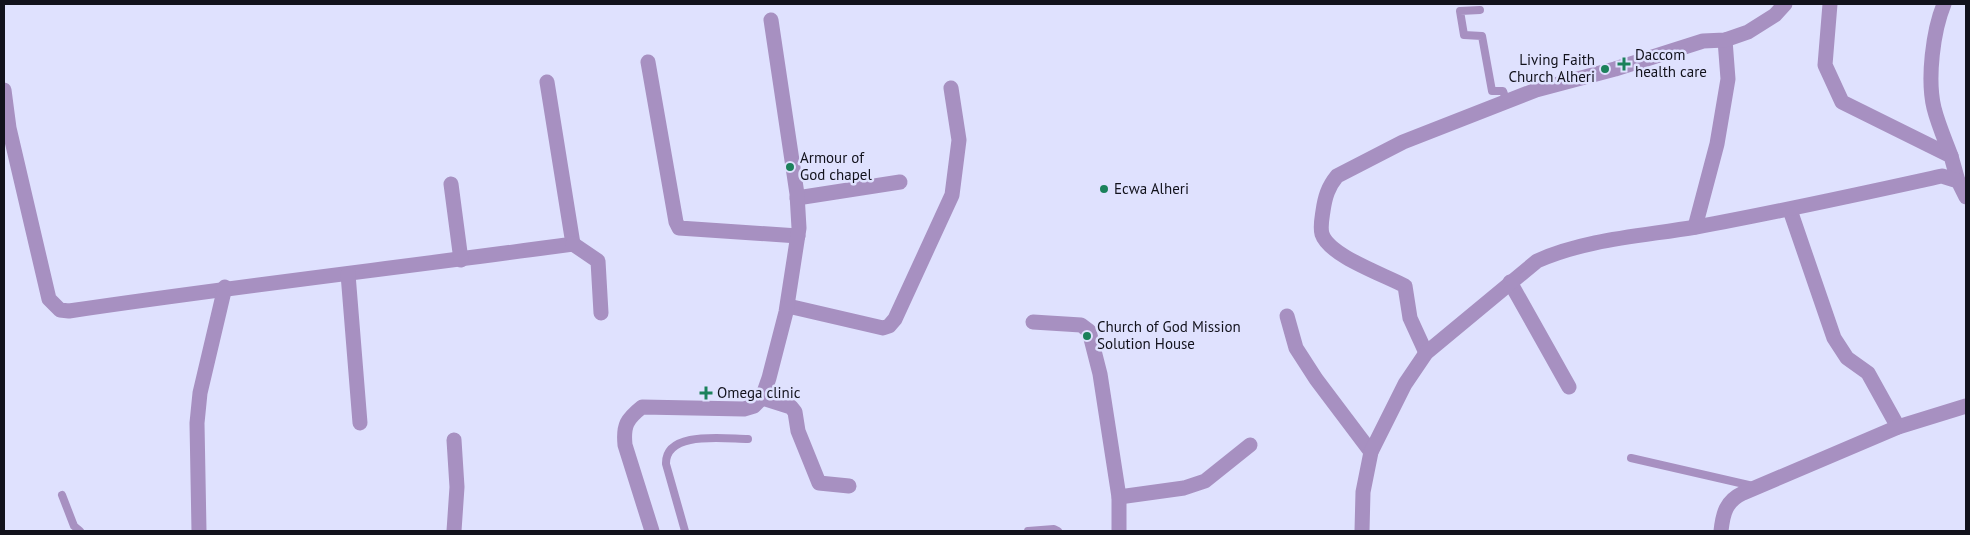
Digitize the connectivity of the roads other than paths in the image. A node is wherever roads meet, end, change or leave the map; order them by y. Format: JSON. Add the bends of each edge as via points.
{"nodes":[{"id":1,"x":1785,"y":4,"type":"edge"},
{"id":2,"x":1830,"y":4,"type":"edge"},
{"id":3,"x":1944,"y":4,"type":"edge"},
{"id":4,"x":1480,"y":10,"type":"dead end"},
{"id":5,"x":771,"y":20,"type":"dead end"},
{"id":6,"x":1725,"y":40,"type":"junction"},
{"id":7,"x":648,"y":62,"type":"dead end"},
{"id":8,"x":547,"y":82,"type":"dead end"},
{"id":9,"x":951,"y":88,"type":"dead end"},
{"id":10,"x":4,"y":90,"type":"edge"},
{"id":11,"x":1506,"y":102,"type":"junction"},
{"id":12,"x":1951,"y":156,"type":"junction"},
{"id":13,"x":1958,"y":181,"type":"junction"},
{"id":14,"x":900,"y":182,"type":"dead end"},
{"id":15,"x":451,"y":184,"type":"dead end"},
{"id":16,"x":1966,"y":197,"type":"edge"},
{"id":17,"x":797,"y":198,"type":"junction"},
{"id":18,"x":1790,"y":210,"type":"junction"},
{"id":19,"x":1695,"y":227,"type":"junction"},
{"id":20,"x":798,"y":236,"type":"junction"},
{"id":21,"x":573,"y":244,"type":"junction"},
{"id":22,"x":461,"y":260,"type":"junction"},
{"id":23,"x":348,"y":274,"type":"junction"},
{"id":24,"x":1510,"y":282,"type":"junction"},
{"id":25,"x":224,"y":288,"type":"junction"},
{"id":26,"x":788,"y":306,"type":"junction"},
{"id":27,"x":601,"y":313,"type":"dead end"},
{"id":28,"x":1287,"y":316,"type":"dead end"},
{"id":29,"x":1033,"y":322,"type":"dead end"},
{"id":30,"x":1426,"y":353,"type":"junction"},
{"id":31,"x":1568,"y":388,"type":"dead end"},
{"id":32,"x":762,"y":398,"type":"junction"},
{"id":33,"x":1966,"y":406,"type":"edge"},
{"id":34,"x":360,"y":423,"type":"dead end"},
{"id":35,"x":1898,"y":427,"type":"junction"},
{"id":36,"x":748,"y":439,"type":"dead end"},
{"id":37,"x":454,"y":440,"type":"dead end"},
{"id":38,"x":1250,"y":444,"type":"dead end"},
{"id":39,"x":1371,"y":452,"type":"junction"},
{"id":40,"x":1631,"y":458,"type":"dead end"},
{"id":41,"x":849,"y":486,"type":"dead end"},
{"id":42,"x":1755,"y":487,"type":"junction"},
{"id":43,"x":62,"y":495,"type":"dead end"},
{"id":44,"x":1120,"y":498,"type":"junction"},
{"id":45,"x":80,"y":531,"type":"edge"},
{"id":46,"x":199,"y":531,"type":"edge"},
{"id":47,"x":454,"y":531,"type":"edge"},
{"id":48,"x":652,"y":531,"type":"edge"},
{"id":49,"x":685,"y":531,"type":"edge"},
{"id":50,"x":1028,"y":531,"type":"edge"},
{"id":51,"x":1058,"y":531,"type":"edge"},
{"id":52,"x":1119,"y":531,"type":"edge"},
{"id":53,"x":1362,"y":531,"type":"edge"},
{"id":54,"x":1721,"y":531,"type":"edge"}],
"edges":[{"from":1,"to":6,"type":"street","via":[[1775,15],[1748,32]]},
{"from":2,"to":12,"type":"street","via":[[1825,65],[1842,102]]},
{"from":3,"to":12,"type":"street","via":[[1932,72],[1934,107]]},
{"from":4,"to":11,"type":"lane","via":[[1460,11],[1464,35],[1482,36],[1492,91],[1503,91]]},
{"from":5,"to":17,"type":"street"},
{"from":6,"to":11,"type":"street","via":[[1703,41],[1536,90]]},
{"from":6,"to":19,"type":"street","via":[[1728,79],[1717,144]]},
{"from":7,"to":20,"type":"street","via":[[676,222],[680,228]]},
{"from":8,"to":21,"type":"street"},
{"from":9,"to":26,"type":"street","via":[[958,140],[952,195],[895,319],[883,328]]},
{"from":10,"to":25,"type":"street","via":[[9,128],[38,260],[54,306],[69,311]]},
{"from":11,"to":30,"type":"street","via":[[1403,142],[1346,172],[1330,184],[1325,197],[1322,236],[1360,266],[1405,286],[1410,318]]},
{"from":12,"to":13,"type":"street"},
{"from":13,"to":16,"type":"street"},
{"from":13,"to":18,"type":"street","via":[[1942,176]]},
{"from":14,"to":17,"type":"street"},
{"from":15,"to":22,"type":"street"},
{"from":17,"to":20,"type":"street"},
{"from":18,"to":19,"type":"street"},
{"from":18,"to":35,"type":"street","via":[[1834,338],[1847,358],[1868,373]]},
{"from":19,"to":24,"type":"street","via":[[1554,253],[1537,261]]},
{"from":20,"to":26,"type":"street"},
{"from":21,"to":22,"type":"street"},
{"from":21,"to":27,"type":"street","via":[[598,260]]},
{"from":22,"to":23,"type":"street"},
{"from":23,"to":25,"type":"street"},
{"from":23,"to":34,"type":"street"},
{"from":24,"to":30,"type":"street"},
{"from":24,"to":31,"type":"street"},
{"from":25,"to":46,"type":"street","via":[[200,393],[197,423]]},
{"from":26,"to":32,"type":"street"},
{"from":28,"to":39,"type":"street","via":[[1296,348]]},
{"from":29,"to":44,"type":"street","via":[[1081,325],[1089,331],[1100,374]]},
{"from":30,"to":39,"type":"street","via":[[1405,384]]},
{"from":32,"to":41,"type":"street","via":[[792,407],[819,482]]},
{"from":32,"to":48,"type":"street","via":[[754,406],[744,409],[642,407],[629,417],[624,433],[625,445]]},
{"from":33,"to":35,"type":"street"},
{"from":35,"to":42,"type":"street"},
{"from":36,"to":49,"type":"lane","via":[[680,441],[670,449],[666,464]]},
{"from":37,"to":47,"type":"street","via":[[457,488]]},
{"from":38,"to":44,"type":"street","via":[[1205,481],[1184,488]]},
{"from":39,"to":53,"type":"street","via":[[1363,492]]},
{"from":40,"to":42,"type":"lane"},
{"from":42,"to":54,"type":"street","via":[[1733,497],[1725,507]]},
{"from":43,"to":45,"type":"lane","via":[[74,526]]},
{"from":44,"to":52,"type":"street"},
{"from":50,"to":51,"type":"lane"}]}
